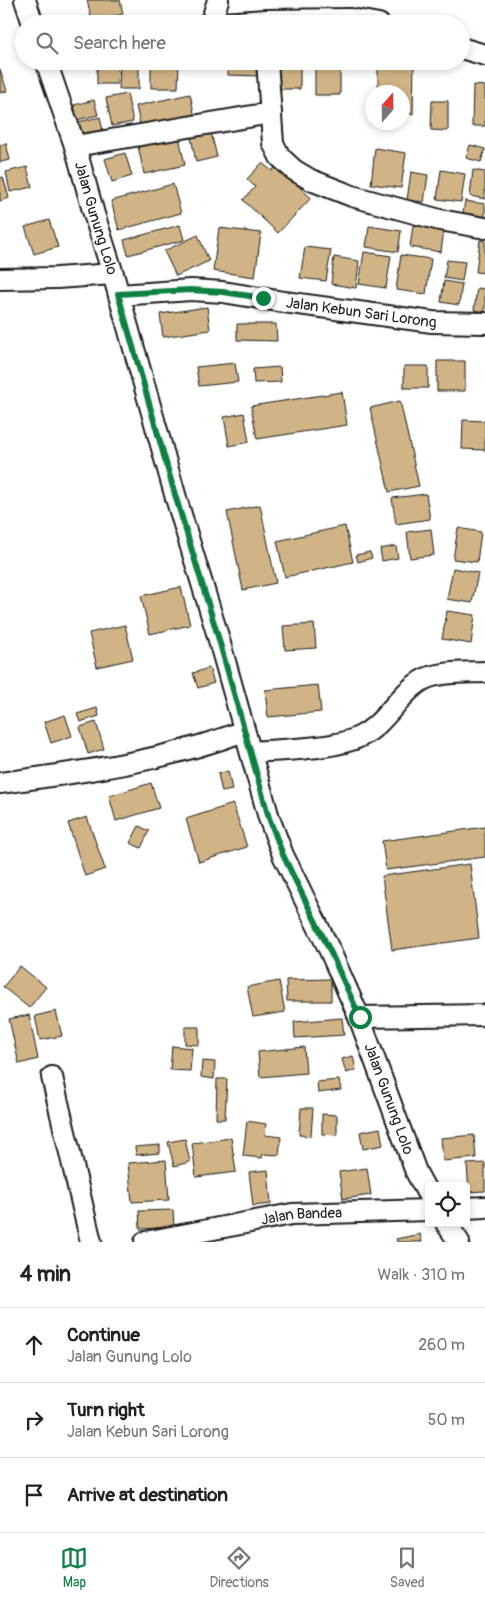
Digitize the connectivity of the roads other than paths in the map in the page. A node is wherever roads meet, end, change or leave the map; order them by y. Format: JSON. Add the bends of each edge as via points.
{"nodes":[{"id":1,"x":26,"y":0,"type":"edge"},
{"id":2,"x":218,"y":0,"type":"edge"},
{"id":3,"x":30,"y":15,"type":"edge"},
{"id":4,"x":213,"y":15,"type":"edge"},
{"id":5,"x":470,"y":51,"type":"edge"},
{"id":6,"x":485,"y":55,"type":"edge"},
{"id":7,"x":49,"y":70,"type":"edge"},
{"id":8,"x":268,"y":70,"type":"edge"},
{"id":9,"x":271,"y":113,"type":"junction"},
{"id":10,"x":75,"y":146,"type":"junction"},
{"id":11,"x":485,"y":228,"type":"edge"},
{"id":12,"x":113,"y":274,"type":"junction"},
{"id":13,"x":0,"y":279,"type":"edge"},
{"id":14,"x":118,"y":294,"type":"junction"},
{"id":15,"x":485,"y":323,"type":"edge"},
{"id":16,"x":485,"y":672,"type":"edge"},
{"id":17,"x":244,"y":731,"type":"junction"},
{"id":18,"x":251,"y":752,"type":"junction"},
{"id":19,"x":0,"y":783,"type":"edge"},
{"id":20,"x":485,"y":1015,"type":"edge"},
{"id":21,"x":360,"y":1017,"type":"junction"},
{"id":22,"x":52,"y":1077,"type":"dead end"},
{"id":23,"x":425,"y":1189,"type":"edge"},
{"id":24,"x":485,"y":1207,"type":"edge"},
{"id":25,"x":470,"y":1208,"type":"edge"},
{"id":26,"x":425,"y":1210,"type":"edge"},
{"id":27,"x":449,"y":1227,"type":"edge"},
{"id":28,"x":91,"y":1242,"type":"edge"},
{"id":29,"x":145,"y":1242,"type":"edge"},
{"id":30,"x":459,"y":1242,"type":"edge"}],
"edges":[{"from":1,"to":3,"type":"street"},
{"from":2,"to":4,"type":"street"},
{"from":5,"to":6,"type":"street"},
{"from":7,"to":10,"type":"street","name":"Jalan Gunung Lolo"},
{"from":8,"to":9,"type":"street"},
{"from":9,"to":10,"type":"street"},
{"from":9,"to":11,"type":"street","via":[[273,143],[280,157],[311,180],[404,211]]},
{"from":10,"to":12,"type":"street","name":"Jalan Gunung Lolo"},
{"from":12,"to":13,"type":"street"},
{"from":12,"to":14,"type":"street","name":"Jalan Gunung Lolo"},
{"from":14,"to":15,"type":"street","name":"Jalan Kebun Sari Lorong","via":[[190,290],[223,292],[432,322]]},
{"from":14,"to":17,"type":"street","name":"Jalan Gunung Lolo"},
{"from":16,"to":18,"type":"street","via":[[455,673],[421,680],[361,736],[311,748]]},
{"from":17,"to":18,"type":"street","name":"Jalan Gunung Lolo"},
{"from":17,"to":19,"type":"street","via":[[144,761]]},
{"from":18,"to":21,"type":"street","name":"Jalan Gunung Lolo","via":[[283,855]]},
{"from":20,"to":21,"type":"street"},
{"from":21,"to":23,"type":"street","name":"Jalan Gunung Lolo","via":[[416,1172]]},
{"from":22,"to":28,"type":"street"},
{"from":24,"to":25,"type":"street"},
{"from":26,"to":29,"type":"street","name":"Jalan Bandea","via":[[292,1214]]},
{"from":27,"to":30,"type":"street"}]}
